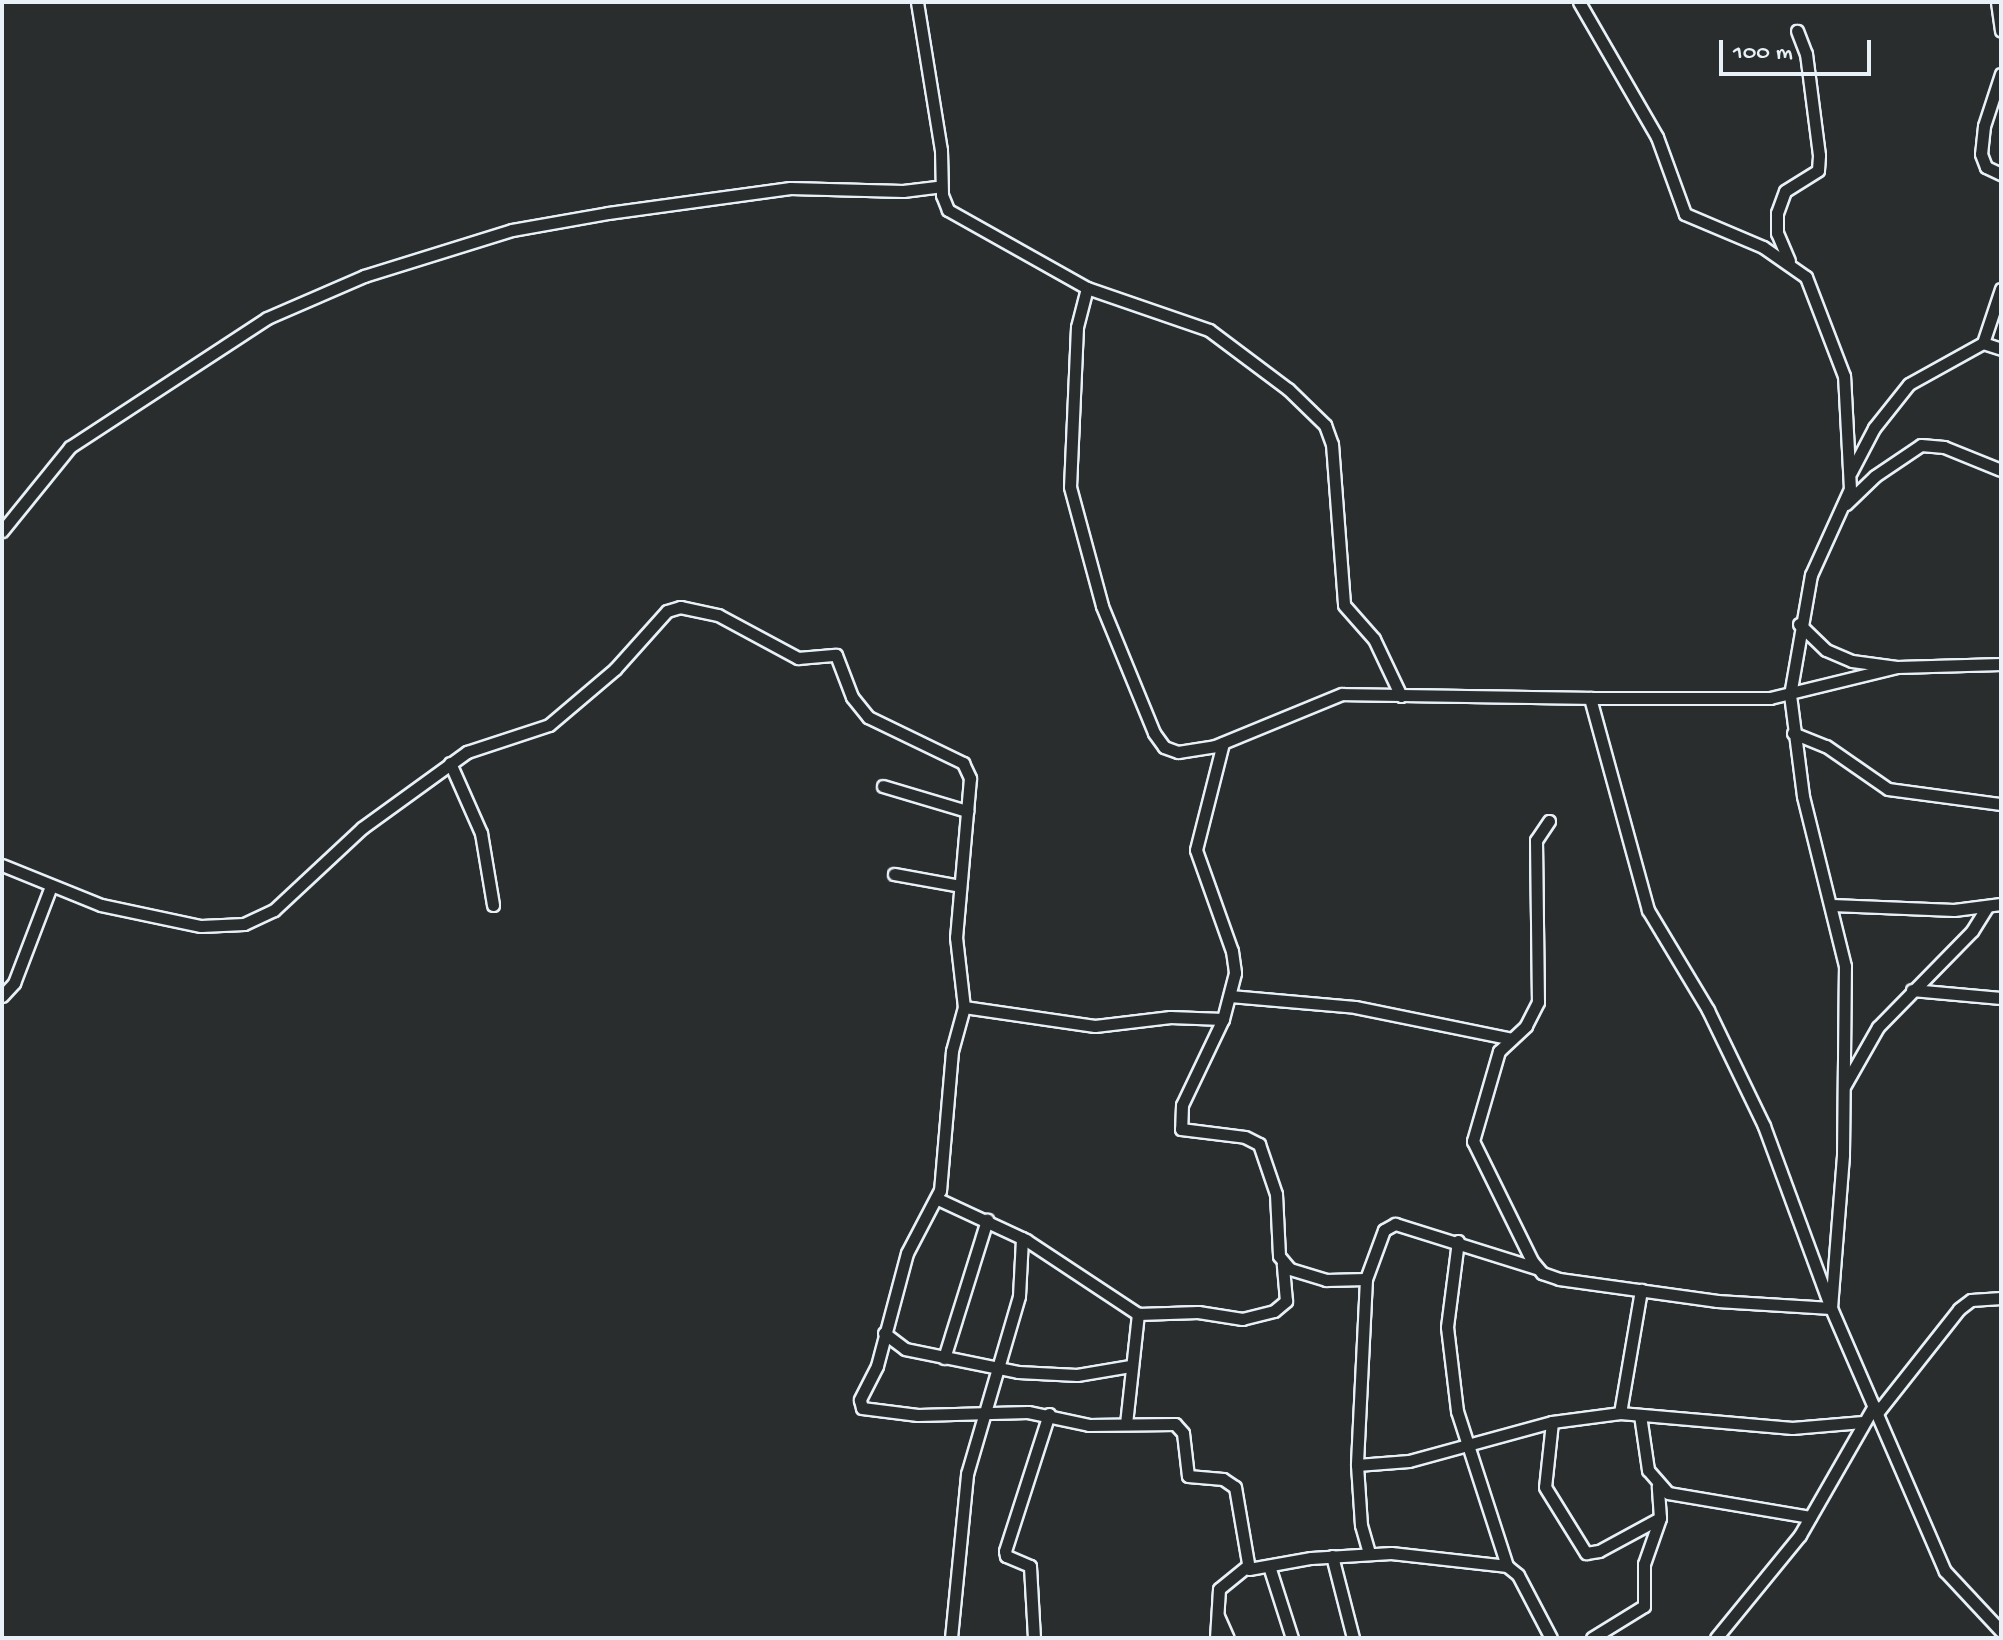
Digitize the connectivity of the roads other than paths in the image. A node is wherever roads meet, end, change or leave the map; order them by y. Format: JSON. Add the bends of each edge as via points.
{"nodes":[{"id":1,"x":917,"y":2,"type":"edge"},
{"id":2,"x":1579,"y":2,"type":"edge"},
{"id":3,"x":1997,"y":2,"type":"edge"},
{"id":4,"x":1797,"y":31,"type":"dead end"},
{"id":5,"x":2001,"y":31,"type":"edge"},
{"id":6,"x":2001,"y":74,"type":"edge"},
{"id":7,"x":2001,"y":174,"type":"edge"},
{"id":8,"x":941,"y":186,"type":"junction"},
{"id":9,"x":1790,"y":262,"type":"junction"},
{"id":10,"x":1087,"y":288,"type":"junction"},
{"id":11,"x":2001,"y":289,"type":"edge"},
{"id":12,"x":1983,"y":343,"type":"junction"},
{"id":13,"x":2001,"y":349,"type":"edge"},
{"id":14,"x":2001,"y":470,"type":"edge"},
{"id":15,"x":1850,"y":472,"type":"junction"},
{"id":16,"x":1845,"y":504,"type":"junction"},
{"id":17,"x":2,"y":531,"type":"edge"},
{"id":18,"x":1799,"y":624,"type":"junction"},
{"id":19,"x":2001,"y":664,"type":"edge"},
{"id":20,"x":1897,"y":667,"type":"junction"},
{"id":21,"x":1790,"y":695,"type":"junction"},
{"id":22,"x":1401,"y":696,"type":"junction"},
{"id":23,"x":1590,"y":698,"type":"junction"},
{"id":24,"x":1793,"y":733,"type":"junction"},
{"id":25,"x":1223,"y":743,"type":"junction"},
{"id":26,"x":450,"y":763,"type":"junction"},
{"id":27,"x":883,"y":786,"type":"dead end"},
{"id":28,"x":2001,"y":804,"type":"edge"},
{"id":29,"x":967,"y":811,"type":"junction"},
{"id":30,"x":1549,"y":821,"type":"dead end"},
{"id":31,"x":2,"y":865,"type":"edge"},
{"id":32,"x":894,"y":874,"type":"dead end"},
{"id":33,"x":51,"y":886,"type":"junction"},
{"id":34,"x":960,"y":886,"type":"junction"},
{"id":35,"x":2001,"y":904,"type":"edge"},
{"id":36,"x":493,"y":905,"type":"dead end"},
{"id":37,"x":1832,"y":905,"type":"junction"},
{"id":38,"x":1987,"y":907,"type":"junction"},
{"id":39,"x":1912,"y":990,"type":"junction"},
{"id":40,"x":2,"y":996,"type":"edge"},
{"id":41,"x":1230,"y":996,"type":"junction"},
{"id":42,"x":2001,"y":998,"type":"edge"},
{"id":43,"x":964,"y":1007,"type":"junction"},
{"id":44,"x":1223,"y":1019,"type":"junction"},
{"id":45,"x":1512,"y":1039,"type":"junction"},
{"id":46,"x":1843,"y":1089,"type":"junction"},
{"id":47,"x":938,"y":1199,"type":"junction"},
{"id":48,"x":987,"y":1220,"type":"junction"},
{"id":49,"x":1022,"y":1238,"type":"junction"},
{"id":50,"x":1458,"y":1241,"type":"junction"},
{"id":51,"x":1283,"y":1264,"type":"junction"},
{"id":52,"x":1537,"y":1269,"type":"junction"},
{"id":53,"x":1366,"y":1279,"type":"junction"},
{"id":54,"x":1641,"y":1290,"type":"junction"},
{"id":55,"x":2001,"y":1298,"type":"edge"},
{"id":56,"x":1831,"y":1308,"type":"junction"},
{"id":57,"x":1138,"y":1314,"type":"junction"},
{"id":58,"x":884,"y":1333,"type":"junction"},
{"id":59,"x":944,"y":1358,"type":"junction"},
{"id":60,"x":1130,"y":1366,"type":"junction"},
{"id":61,"x":997,"y":1367,"type":"junction"},
{"id":62,"x":1876,"y":1409,"type":"junction"},
{"id":63,"x":981,"y":1413,"type":"junction"},
{"id":64,"x":1620,"y":1413,"type":"junction"},
{"id":65,"x":1049,"y":1414,"type":"junction"},
{"id":66,"x":1640,"y":1415,"type":"junction"},
{"id":67,"x":1552,"y":1422,"type":"junction"},
{"id":68,"x":1863,"y":1422,"type":"junction"},
{"id":69,"x":1126,"y":1424,"type":"junction"},
{"id":70,"x":1464,"y":1442,"type":"junction"},
{"id":71,"x":1357,"y":1465,"type":"junction"},
{"id":72,"x":1658,"y":1486,"type":"junction"},
{"id":73,"x":1810,"y":1517,"type":"junction"},
{"id":74,"x":1660,"y":1518,"type":"junction"},
{"id":75,"x":1369,"y":1553,"type":"junction"},
{"id":76,"x":1332,"y":1556,"type":"junction"},
{"id":77,"x":1247,"y":1566,"type":"junction"},
{"id":78,"x":1269,"y":1566,"type":"junction"},
{"id":79,"x":1507,"y":1566,"type":"junction"},
{"id":80,"x":1216,"y":1612,"type":"junction"},
{"id":81,"x":2001,"y":1631,"type":"edge"},
{"id":82,"x":951,"y":1638,"type":"edge"},
{"id":83,"x":1034,"y":1638,"type":"edge"},
{"id":84,"x":1216,"y":1638,"type":"edge"},
{"id":85,"x":1228,"y":1638,"type":"edge"},
{"id":86,"x":1292,"y":1638,"type":"edge"},
{"id":87,"x":1353,"y":1638,"type":"edge"},
{"id":88,"x":1551,"y":1638,"type":"edge"},
{"id":89,"x":1592,"y":1638,"type":"edge"},
{"id":90,"x":1716,"y":1638,"type":"edge"}],
"edges":[{"from":1,"to":8,"type":"street","via":[[941,150]]},
{"from":2,"to":9,"type":"street","via":[[1657,137],[1685,214]]},
{"from":3,"to":5,"type":"street"},
{"from":4,"to":9,"type":"street","via":[[1806,54],[1819,155],[1818,170],[1785,191],[1777,213],[1777,233]]},
{"from":6,"to":7,"type":"street","via":[[1981,154],[1986,167]]},
{"from":8,"to":10,"type":"street","via":[[954,217],[1027,250]]},
{"from":8,"to":17,"type":"street","via":[[903,191],[790,188],[608,213],[512,230],[364,276],[267,318],[70,447]]},
{"from":9,"to":15,"type":"street","via":[[1808,282],[1844,376]]},
{"from":10,"to":22,"type":"street","via":[[1209,330],[1288,389],[1325,425],[1332,444],[1344,605],[1374,639]]},
{"from":10,"to":25,"type":"street","via":[[1077,327],[1067,456],[1079,526],[1102,606],[1146,718],[1164,747],[1178,752]]},
{"from":11,"to":12,"type":"street"},
{"from":12,"to":13,"type":"street"},
{"from":12,"to":15,"type":"street","via":[[1909,384],[1874,428]]},
{"from":14,"to":16,"type":"street","via":[[1944,447],[1921,445]]},
{"from":15,"to":16,"type":"street"},
{"from":16,"to":18,"type":"street","via":[[1811,575]]},
{"from":18,"to":20,"type":"street","via":[[1826,650],[1852,661]]},
{"from":18,"to":21,"type":"street"},
{"from":19,"to":20,"type":"street"},
{"from":20,"to":21,"type":"street"},
{"from":21,"to":23,"type":"street"},
{"from":21,"to":24,"type":"street"},
{"from":22,"to":23,"type":"street"},
{"from":22,"to":25,"type":"street","via":[[1342,694]]},
{"from":23,"to":56,"type":"street","via":[[1648,910],[1676,951],[1764,1126]]},
{"from":24,"to":28,"type":"street","via":[[1826,746],[1888,789]]},
{"from":24,"to":37,"type":"street"},
{"from":25,"to":41,"type":"street","via":[[1196,850],[1232,951]]},
{"from":26,"to":29,"type":"street","via":[[481,745],[533,734],[549,725],[615,669],[656,619],[680,607],[737,623],[798,658],[836,655],[852,697],[868,717],[969,770]]},
{"from":26,"to":33,"type":"street","via":[[362,828],[260,919],[222,926],[176,922],[101,905]]},
{"from":26,"to":36,"type":"street","via":[[481,833]]},
{"from":27,"to":29,"type":"street"},
{"from":29,"to":34,"type":"street"},
{"from":30,"to":45,"type":"street","via":[[1536,840],[1538,1002],[1533,1018]]},
{"from":31,"to":33,"type":"street"},
{"from":32,"to":34,"type":"street"},
{"from":33,"to":40,"type":"street","via":[[11,992]]},
{"from":34,"to":43,"type":"street","via":[[956,951]]},
{"from":35,"to":38,"type":"street"},
{"from":37,"to":38,"type":"street"},
{"from":37,"to":46,"type":"street","via":[[1845,966]]},
{"from":38,"to":39,"type":"street","via":[[1972,931]]},
{"from":39,"to":42,"type":"street"},
{"from":39,"to":46,"type":"street","via":[[1872,1035]]},
{"from":41,"to":44,"type":"street"},
{"from":41,"to":45,"type":"street","via":[[1355,1007]]},
{"from":43,"to":44,"type":"street","via":[[1095,1026],[1170,1017]]},
{"from":43,"to":47,"type":"street","via":[[952,1051]]},
{"from":44,"to":51,"type":"street","via":[[1178,1123],[1191,1133],[1245,1137],[1259,1144],[1276,1194]]},
{"from":45,"to":52,"type":"street","via":[[1499,1051],[1473,1141]]},
{"from":46,"to":56,"type":"street"},
{"from":47,"to":48,"type":"street"},
{"from":47,"to":58,"type":"street","via":[[914,1234]]},
{"from":48,"to":49,"type":"street"},
{"from":48,"to":59,"type":"street"},
{"from":49,"to":57,"type":"street"},
{"from":49,"to":61,"type":"street","via":[[1019,1296]]},
{"from":50,"to":52,"type":"street"},
{"from":50,"to":53,"type":"street","via":[[1389,1225]]},
{"from":50,"to":70,"type":"street","via":[[1447,1327]]},
{"from":51,"to":53,"type":"street","via":[[1326,1280]]},
{"from":51,"to":57,"type":"street","via":[[1286,1301],[1274,1311],[1242,1319],[1198,1312]]},
{"from":52,"to":54,"type":"street","via":[[1559,1279]]},
{"from":53,"to":71,"type":"street"},
{"from":54,"to":56,"type":"street"},
{"from":54,"to":64,"type":"street"},
{"from":55,"to":62,"type":"street","via":[[1971,1300],[1959,1309]]},
{"from":56,"to":62,"type":"street"},
{"from":57,"to":60,"type":"street"},
{"from":58,"to":59,"type":"street","via":[[905,1349]]},
{"from":58,"to":63,"type":"street","via":[[877,1366],[860,1400],[862,1408],[918,1415]]},
{"from":59,"to":61,"type":"street"},
{"from":60,"to":61,"type":"street","via":[[1077,1375]]},
{"from":60,"to":69,"type":"street"},
{"from":61,"to":63,"type":"street"},
{"from":62,"to":68,"type":"street"},
{"from":62,"to":81,"type":"street","via":[[1945,1571]]},
{"from":63,"to":65,"type":"street"},
{"from":63,"to":82,"type":"street","via":[[963,1499]]},
{"from":64,"to":66,"type":"street"},
{"from":64,"to":67,"type":"street"},
{"from":65,"to":69,"type":"street","via":[[1089,1425]]},
{"from":65,"to":83,"type":"street","via":[[1005,1551],[1030,1566]]},
{"from":66,"to":68,"type":"street","via":[[1792,1428]]},
{"from":66,"to":72,"type":"street","via":[[1648,1470]]},
{"from":67,"to":70,"type":"street"},
{"from":67,"to":74,"type":"street","via":[[1545,1487],[1586,1553]]},
{"from":68,"to":73,"type":"street"},
{"from":69,"to":77,"type":"street","via":[[1175,1424],[1183,1433],[1188,1476],[1223,1479],[1235,1487]]},
{"from":70,"to":71,"type":"street","via":[[1409,1461]]},
{"from":70,"to":79,"type":"street"},
{"from":71,"to":75,"type":"street","via":[[1361,1525]]},
{"from":72,"to":73,"type":"street","via":[[1694,1500]]},
{"from":72,"to":74,"type":"street"},
{"from":73,"to":90,"type":"street"},
{"from":74,"to":89,"type":"street","via":[[1644,1564],[1644,1606]]},
{"from":75,"to":76,"type":"street"},
{"from":75,"to":79,"type":"street"},
{"from":76,"to":78,"type":"street"},
{"from":76,"to":87,"type":"street"},
{"from":77,"to":78,"type":"street","via":[[1254,1571]]},
{"from":77,"to":80,"type":"street","via":[[1225,1579]]},
{"from":78,"to":86,"type":"street"},
{"from":79,"to":88,"type":"street","via":[[1518,1575]]},
{"from":80,"to":84,"type":"street"},
{"from":80,"to":85,"type":"street"}]}
